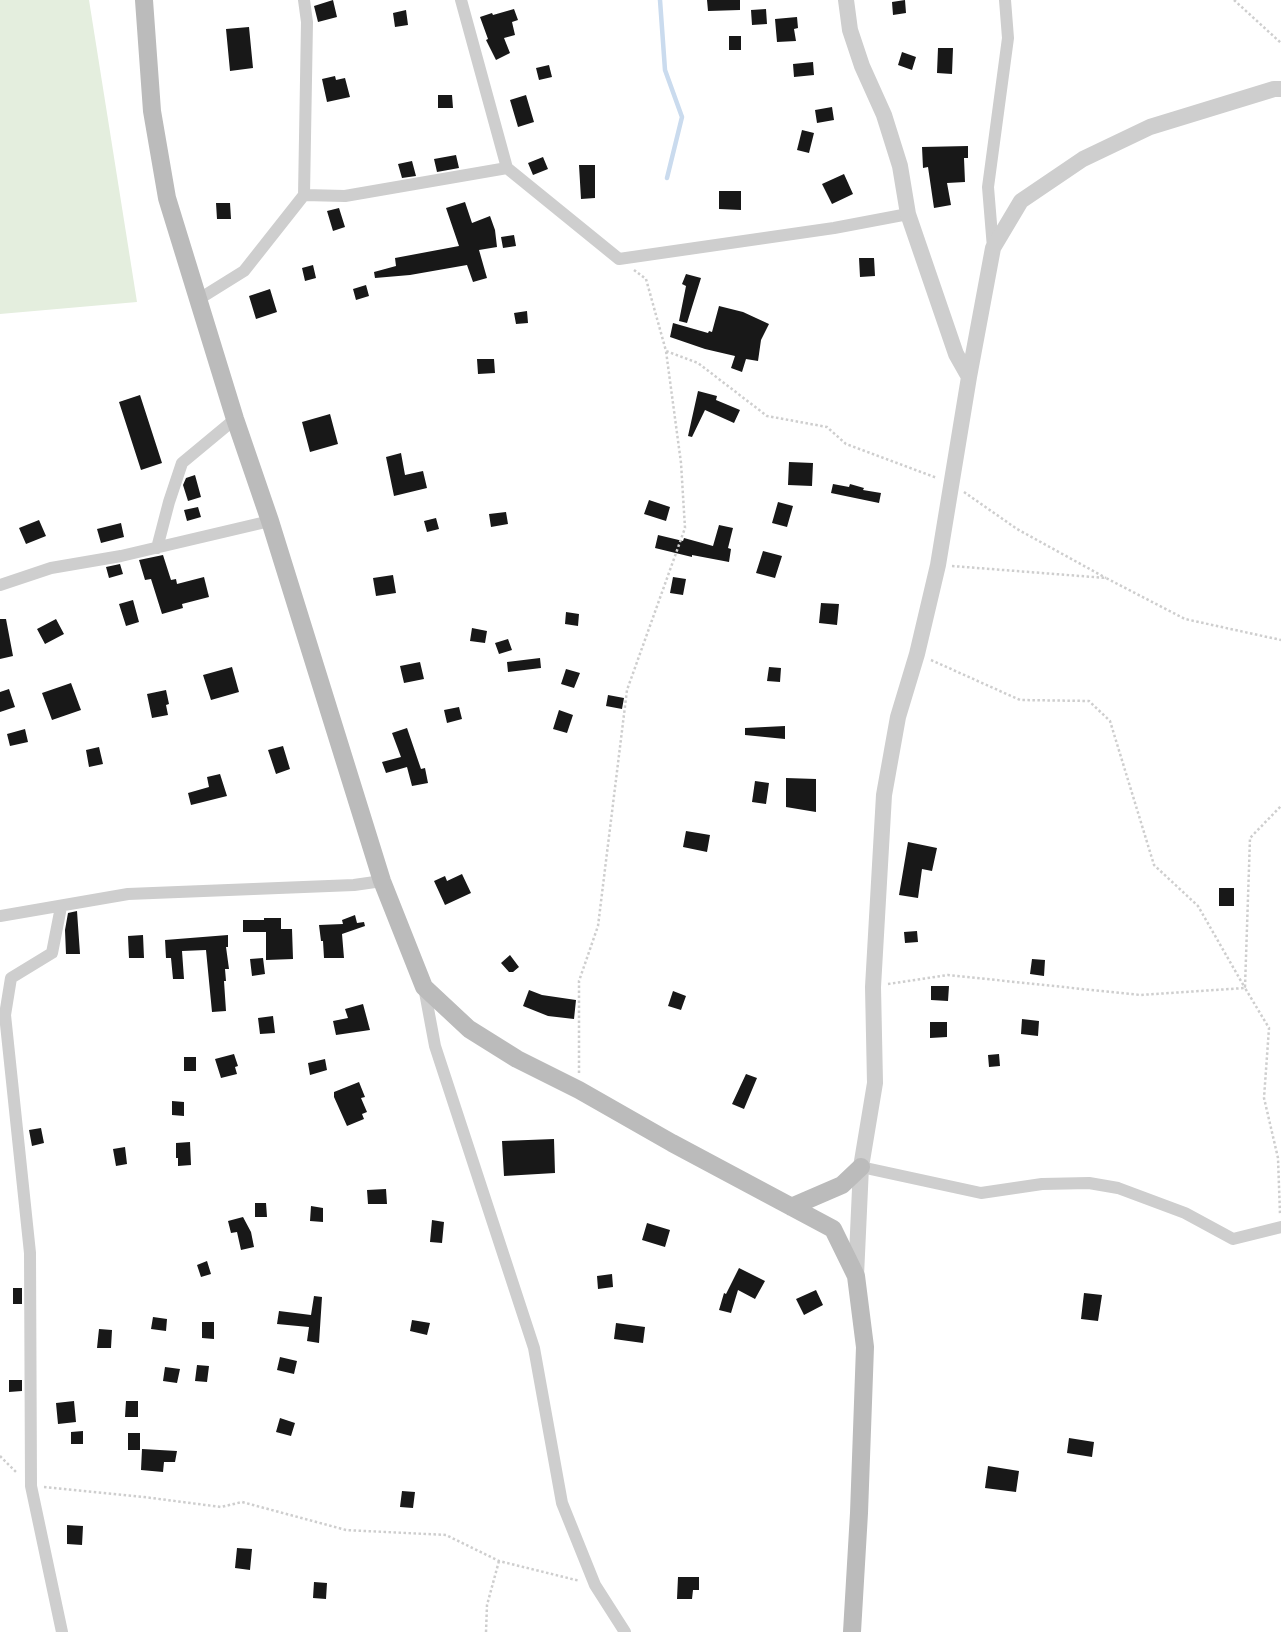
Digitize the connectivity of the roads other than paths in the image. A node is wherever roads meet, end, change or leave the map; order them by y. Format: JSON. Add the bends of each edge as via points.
{"nodes":[{"id":1,"x":144,"y":0,"type":"edge"},
{"id":2,"x":304,"y":0,"type":"edge"},
{"id":3,"x":461,"y":0,"type":"edge"},
{"id":4,"x":846,"y":0,"type":"edge"},
{"id":5,"x":1005,"y":0,"type":"edge"},
{"id":6,"x":1281,"y":89,"type":"edge"},
{"id":7,"x":507,"y":168,"type":"junction"},
{"id":8,"x":304,"y":195,"type":"junction"},
{"id":9,"x":908,"y":214,"type":"junction"},
{"id":10,"x":994,"y":248,"type":"junction"},
{"id":11,"x":198,"y":299,"type":"junction"},
{"id":12,"x":969,"y":377,"type":"junction"},
{"id":13,"x":235,"y":420,"type":"junction"},
{"id":14,"x":270,"y":521,"type":"junction"},
{"id":15,"x":157,"y":548,"type":"junction"},
{"id":16,"x":0,"y":585,"type":"edge"},
{"id":17,"x":382,"y":881,"type":"junction"},
{"id":18,"x":62,"y":907,"type":"junction"},
{"id":19,"x":0,"y":916,"type":"edge"},
{"id":20,"x":424,"y":987,"type":"junction"},
{"id":21,"x":2,"y":1016,"type":"edge"},
{"id":22,"x":862,"y":1167,"type":"junction"},
{"id":23,"x":791,"y":1207,"type":"junction"},
{"id":24,"x":1281,"y":1227,"type":"edge"},
{"id":25,"x":856,"y":1276,"type":"junction"},
{"id":26,"x":62,"y":1632,"type":"edge"},
{"id":27,"x":625,"y":1632,"type":"edge"},
{"id":28,"x":852,"y":1632,"type":"edge"}],
"edges":[{"from":1,"to":11,"type":"main road","via":[[152,111],[167,198]]},
{"from":2,"to":8,"type":"street","via":[[307,22]]},
{"from":3,"to":7,"type":"street"},
{"from":4,"to":9,"type":"street","via":[[850,30],[884,115],[900,166]]},
{"from":5,"to":10,"type":"street","via":[[1008,38],[988,187]]},
{"from":6,"to":10,"type":"street","via":[[1150,127],[1083,159],[1021,201]]},
{"from":7,"to":8,"type":"street","via":[[345,196]]},
{"from":7,"to":9,"type":"street","via":[[620,259]]},
{"from":8,"to":11,"type":"street","via":[[244,271]]},
{"from":9,"to":12,"type":"street","via":[[956,354]]},
{"from":10,"to":12,"type":"street"},
{"from":11,"to":13,"type":"main road"},
{"from":12,"to":22,"type":"street","via":[[938,565],[898,717],[884,795],[873,987],[875,1083]]},
{"from":13,"to":14,"type":"main road"},
{"from":13,"to":15,"type":"street","via":[[182,463]]},
{"from":14,"to":15,"type":"street"},
{"from":14,"to":17,"type":"main road"},
{"from":15,"to":16,"type":"street","via":[[52,568]]},
{"from":17,"to":18,"type":"street","via":[[354,885],[128,894]]},
{"from":17,"to":20,"type":"main road"},
{"from":18,"to":19,"type":"street"},
{"from":18,"to":21,"type":"street","via":[[52,952],[11,978]]},
{"from":20,"to":23,"type":"main road","via":[[469,1028],[516,1059],[579,1090]]},
{"from":20,"to":27,"type":"street","via":[[435,1046],[534,1348],[562,1503],[594,1585]]},
{"from":21,"to":26,"type":"street","via":[[30,1253],[31,1486]]},
{"from":22,"to":23,"type":"main road","via":[[842,1185]]},
{"from":22,"to":24,"type":"street","via":[[981,1193],[1042,1184],[1089,1183],[1118,1188],[1185,1213],[1234,1239]]},
{"from":22,"to":25,"type":"street"},
{"from":23,"to":25,"type":"main road","via":[[833,1229]]},
{"from":25,"to":28,"type":"main road","via":[[865,1347]]}]}
